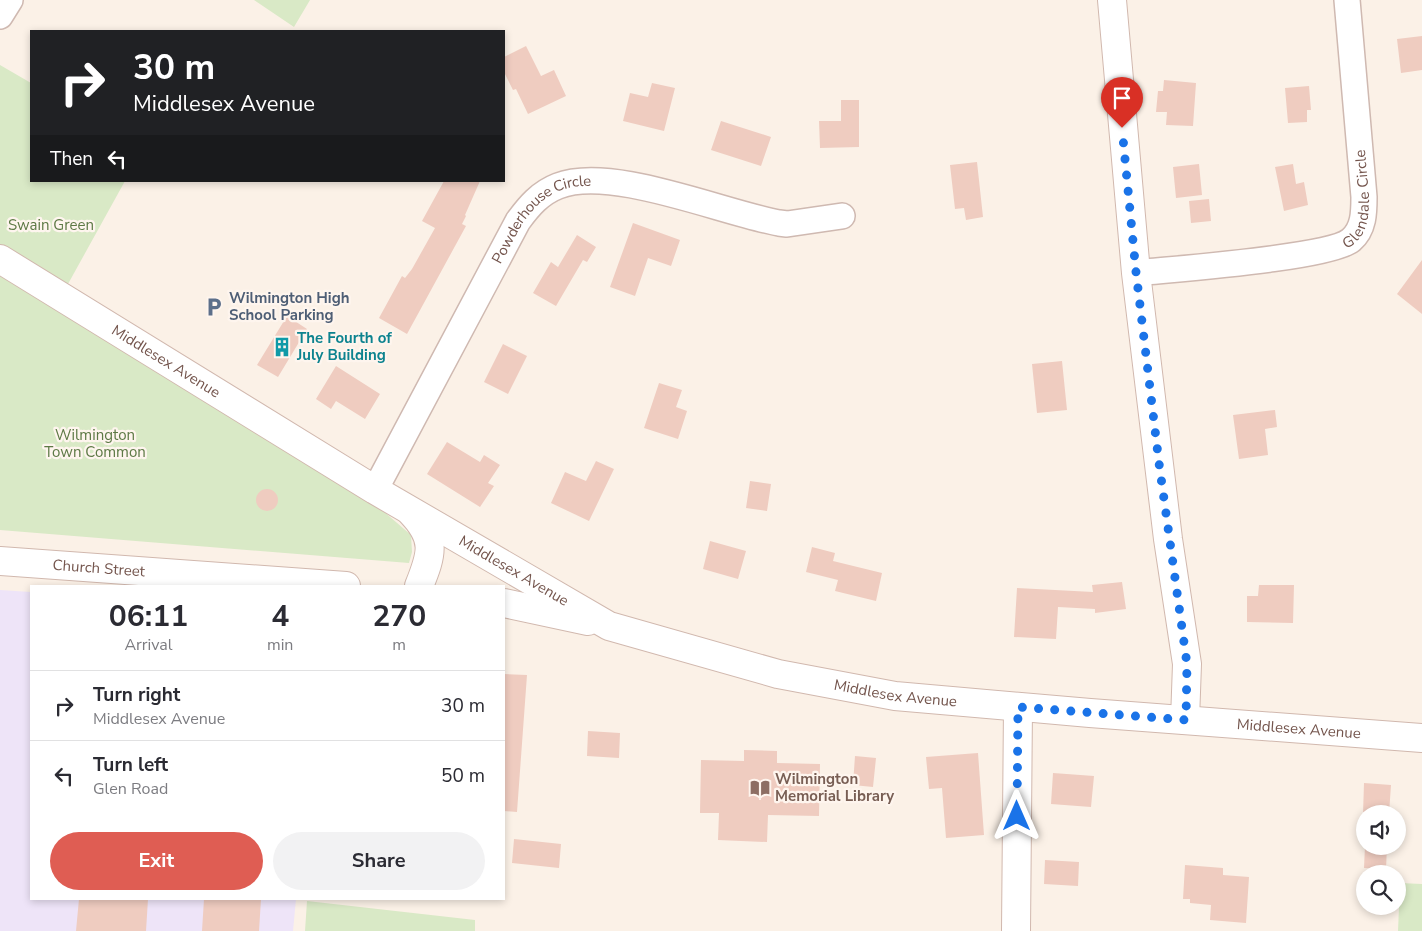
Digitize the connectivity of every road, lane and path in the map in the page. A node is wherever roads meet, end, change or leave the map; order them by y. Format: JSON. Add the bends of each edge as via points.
{"nodes":[{"id":1,"x":10,"y":0,"type":"edge"},
{"id":2,"x":1112,"y":0,"type":"edge"},
{"id":3,"x":1347,"y":0,"type":"edge"},
{"id":4,"x":0,"y":16,"type":"edge"},
{"id":5,"x":842,"y":216,"type":"dead end"},
{"id":6,"x":0,"y":260,"type":"edge"},
{"id":7,"x":1136,"y":272,"type":"junction"},
{"id":8,"x":375,"y":490,"type":"junction"},
{"id":9,"x":408,"y":509,"type":"junction"},
{"id":10,"x":0,"y":561,"type":"edge"},
{"id":11,"x":332,"y":585,"type":"edge"},
{"id":12,"x":419,"y":585,"type":"edge"},
{"id":13,"x":505,"y":603,"type":"edge"},
{"id":14,"x":610,"y":626,"type":"junction"},
{"id":15,"x":1018,"y":707,"type":"junction"},
{"id":16,"x":1186,"y":720,"type":"junction"},
{"id":17,"x":1422,"y":738,"type":"edge"},
{"id":18,"x":1016,"y":931,"type":"edge"}],
"edges":[{"from":1,"to":4,"type":"street"},
{"from":2,"to":7,"type":"street"},
{"from":3,"to":7,"type":"street","name":"Glendale Circle","via":[[1364,197],[1363,217],[1357,233],[1348,242],[1329,249]]},
{"from":5,"to":8,"type":"street","name":"Powderhouse Circle","via":[[779,223],[601,180],[570,183],[550,190],[534,201],[518,220]]},
{"from":6,"to":8,"type":"street","name":"Middlesex Avenue"},
{"from":7,"to":16,"type":"street","via":[[1168,539],[1187,664]]},
{"from":8,"to":9,"type":"street","name":"Middlesex Avenue"},
{"from":9,"to":12,"type":"street","name":"Middlesex Avenue","via":[[426,532],[430,547],[428,564]]},
{"from":9,"to":14,"type":"street","name":"Middlesex Avenue"},
{"from":10,"to":11,"type":"street","name":"Church Street"},
{"from":13,"to":14,"type":"street"},
{"from":14,"to":15,"type":"street","name":"Middlesex Avenue","via":[[813,681],[895,696]]},
{"from":15,"to":16,"type":"street","name":"Middlesex Avenue"},
{"from":15,"to":18,"type":"street"},
{"from":16,"to":17,"type":"street","name":"Middlesex Avenue"}]}
